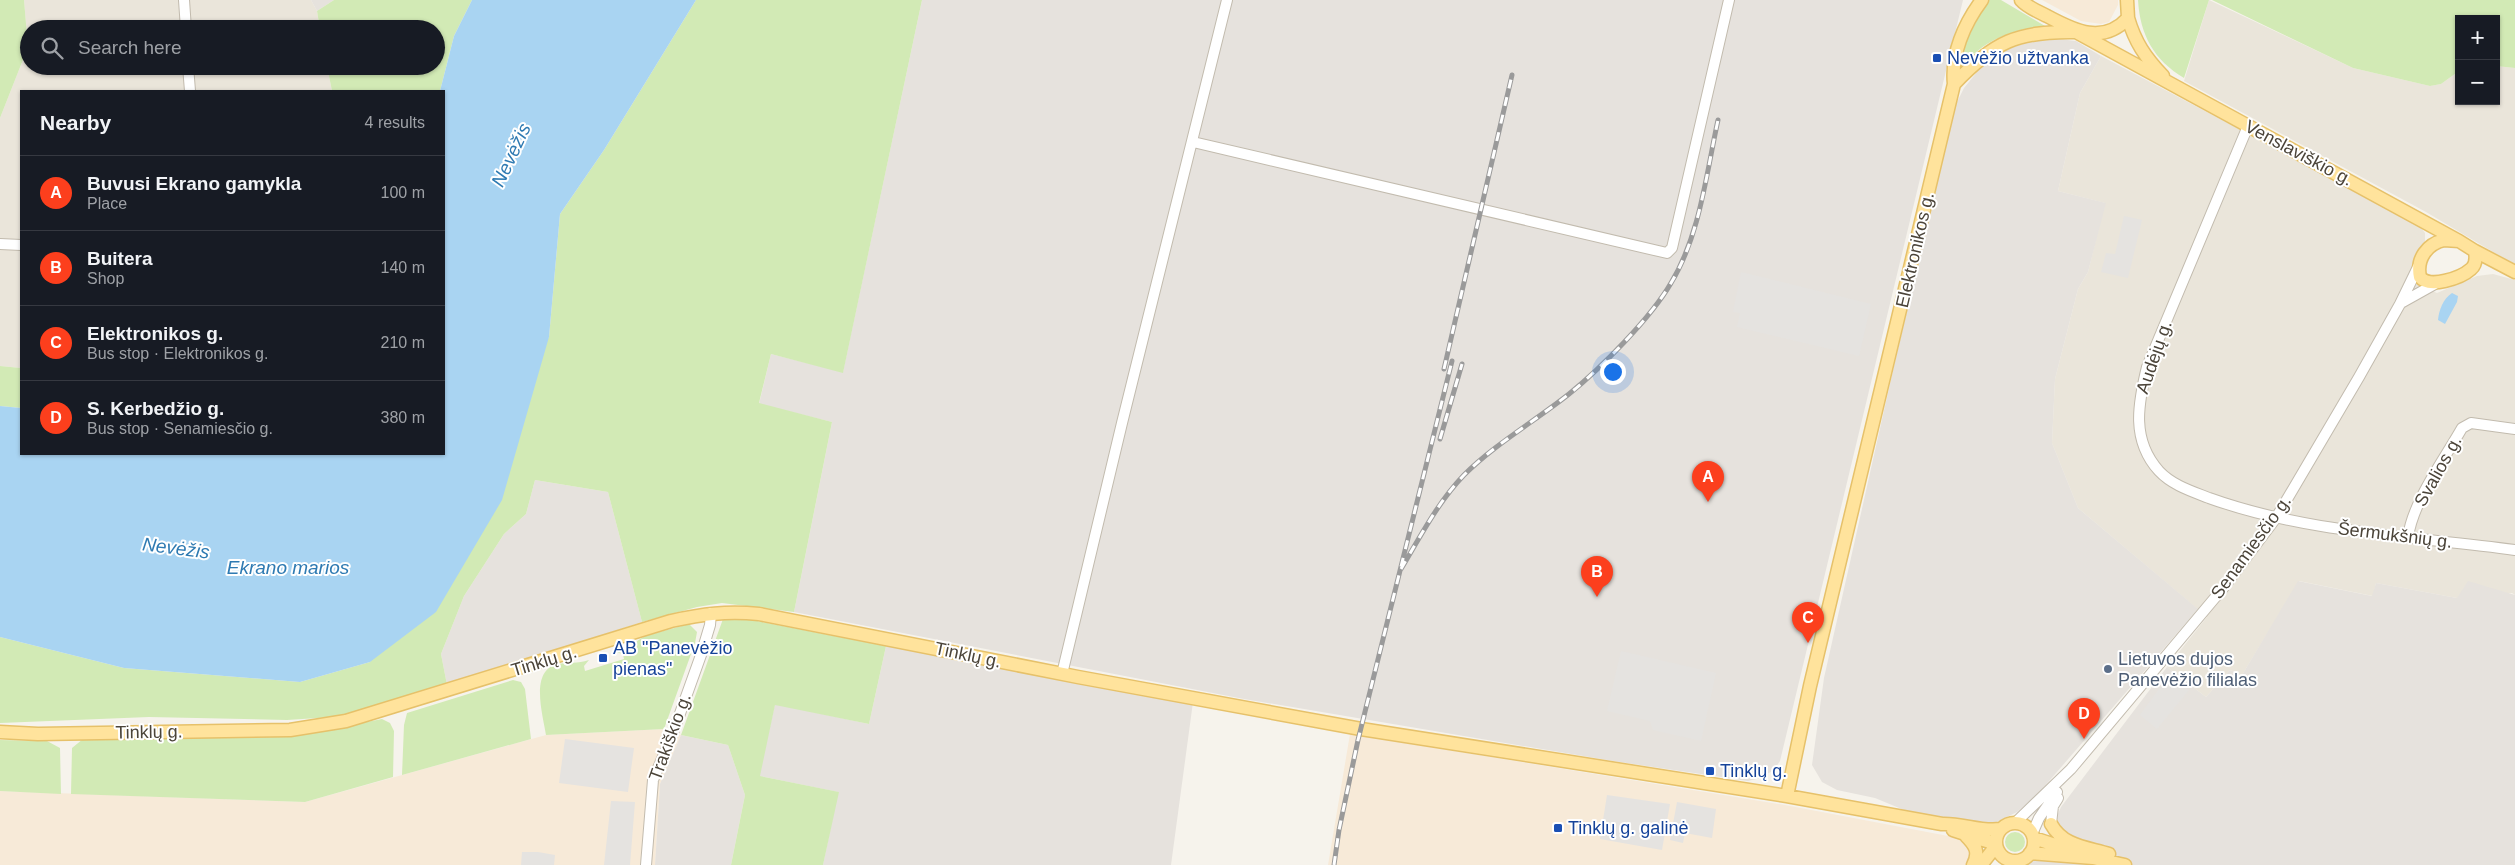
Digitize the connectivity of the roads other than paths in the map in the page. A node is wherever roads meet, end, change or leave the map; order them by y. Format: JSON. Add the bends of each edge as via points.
{"nodes":[{"id":1,"x":184,"y":0,"type":"edge"},
{"id":2,"x":1227,"y":0,"type":"edge"},
{"id":3,"x":1730,"y":0,"type":"edge"},
{"id":4,"x":1982,"y":0,"type":"edge"},
{"id":5,"x":2021,"y":0,"type":"edge"},
{"id":6,"x":2127,"y":0,"type":"edge"},
{"id":7,"x":2128,"y":18,"type":"junction"},
{"id":8,"x":185,"y":20,"type":"edge"},
{"id":9,"x":2076,"y":32,"type":"junction"},
{"id":10,"x":189,"y":75,"type":"edge"},
{"id":11,"x":2169,"y":83,"type":"junction"},
{"id":12,"x":1954,"y":84,"type":"junction"},
{"id":13,"x":190,"y":90,"type":"edge"},
{"id":14,"x":2248,"y":126,"type":"junction"},
{"id":15,"x":1193,"y":142,"type":"junction"},
{"id":16,"x":2428,"y":224,"type":"junction"},
{"id":17,"x":2460,"y":241,"type":"junction"},
{"id":18,"x":0,"y":244,"type":"edge"},
{"id":19,"x":20,"y":245,"type":"edge"},
{"id":20,"x":2431,"y":245,"type":"junction"},
{"id":21,"x":2475,"y":251,"type":"junction"},
{"id":22,"x":2419,"y":264,"type":"junction"},
{"id":23,"x":2498,"y":264,"type":"junction"},
{"id":24,"x":2470,"y":270,"type":"junction"},
{"id":25,"x":2515,"y":272,"type":"edge"},
{"id":26,"x":2435,"y":284,"type":"junction"},
{"id":27,"x":2400,"y":304,"type":"junction"},
{"id":28,"x":2515,"y":429,"type":"edge"},
{"id":29,"x":2276,"y":518,"type":"junction"},
{"id":30,"x":2408,"y":537,"type":"junction"},
{"id":31,"x":2515,"y":550,"type":"edge"},
{"id":32,"x":711,"y":613,"type":"junction"},
{"id":33,"x":1062,"y":674,"type":"junction"},
{"id":34,"x":0,"y":732,"type":"edge"},
{"id":35,"x":2071,"y":769,"type":"junction"},
{"id":36,"x":2066,"y":780,"type":"junction"},
{"id":37,"x":1787,"y":796,"type":"junction"},
{"id":38,"x":2016,"y":822,"type":"junction"},
{"id":39,"x":1942,"y":824,"type":"junction"},
{"id":40,"x":2051,"y":824,"type":"joint"},
{"id":41,"x":2000,"y":829,"type":"junction"},
{"id":42,"x":1964,"y":834,"type":"junction"},
{"id":43,"x":2033,"y":836,"type":"junction"},
{"id":44,"x":1996,"y":845,"type":"junction"},
{"id":45,"x":2030,"y":853,"type":"junction"},
{"id":46,"x":2093,"y":858,"type":"junction"},
{"id":47,"x":2009,"y":860,"type":"junction"},
{"id":48,"x":646,"y":865,"type":"edge"},
{"id":49,"x":1973,"y":865,"type":"edge"},
{"id":50,"x":1981,"y":865,"type":"edge"},
{"id":51,"x":1995,"y":865,"type":"edge"},
{"id":52,"x":2125,"y":865,"type":"edge"},
{"id":53,"x":2132,"y":865,"type":"edge"}],
"edges":[{"from":1,"to":8,"type":"street"},
{"from":2,"to":15,"type":"street"},
{"from":3,"to":15,"type":"street","via":[[1672,248],[1667,254]]},
{"from":4,"to":12,"type":"main road","name":"Elektronikos g.","via":[[1958,46],[1953,69]]},
{"from":5,"to":9,"type":"main road","name":"Venslaviškio g."},
{"from":6,"to":7,"type":"main road","name":"Venslaviškio g."},
{"from":7,"to":9,"type":"main road","via":[[2119,28],[2106,33]]},
{"from":7,"to":11,"type":"main road","name":"Venslaviškio g.","via":[[2142,53]]},
{"from":9,"to":11,"type":"main road","name":"Venslaviškio g."},
{"from":9,"to":12,"type":"main road","via":[[2032,34],[2009,41],[1982,56]]},
{"from":10,"to":13,"type":"street"},
{"from":11,"to":14,"type":"main road","name":"Venslaviškio g."},
{"from":12,"to":37,"type":"main road","name":"Elektronikos g.","via":[[1810,686]]},
{"from":14,"to":16,"type":"main road","name":"Venslaviškio g."},
{"from":14,"to":29,"type":"street","name":"Audėjų g.","via":[[2147,367],[2138,422],[2149,458],[2175,483],[2234,507]]},
{"from":15,"to":33,"type":"street"},
{"from":16,"to":17,"type":"main road","name":"Venslaviškio g."},
{"from":16,"to":20,"type":"main road"},
{"from":17,"to":20,"type":"main road","via":[[2444,240]]},
{"from":17,"to":21,"type":"main road"},
{"from":18,"to":19,"type":"street"},
{"from":20,"to":22,"type":"main road"},
{"from":21,"to":23,"type":"main road"},
{"from":21,"to":24,"type":"main road","via":[[2476,258]]},
{"from":22,"to":26,"type":"main road","via":[[2423,280]]},
{"from":22,"to":27,"type":"street","name":"Senamiesčio g."},
{"from":23,"to":24,"type":"main road"},
{"from":23,"to":25,"type":"main road"},
{"from":24,"to":26,"type":"main road"},
{"from":26,"to":27,"type":"street"},
{"from":27,"to":29,"type":"street","name":"Senamiesčio g."},
{"from":28,"to":30,"type":"street","name":"Svalios g.","via":[[2471,423],[2462,428],[2412,518]]},
{"from":29,"to":30,"type":"street","name":"Šermukšnių g."},
{"from":29,"to":35,"type":"street","name":"Senamiesčio g.","via":[[2224,587]]},
{"from":30,"to":31,"type":"street","name":"Šermukšnių g."},
{"from":32,"to":33,"type":"main road","name":"Tinklų g.","via":[[759,614]]},
{"from":32,"to":34,"type":"main road","name":"Tinklų g.","via":[[671,622],[346,721],[290,730]]},
{"from":32,"to":48,"type":"street","name":"Trakiškio g.","via":[[701,655],[653,780]]},
{"from":33,"to":37,"type":"main road","name":"Tinklų g.","via":[[1371,731]]},
{"from":35,"to":36,"type":"street","name":"Senamiesčio g."},
{"from":35,"to":38,"type":"street","name":"Senamiesčio g."},
{"from":36,"to":40,"type":"street","name":"Senamiesčio g.","via":[[2053,806]]},
{"from":36,"to":43,"type":"street","name":"Senamiesčio g.","via":[[2039,818]]},
{"from":37,"to":39,"type":"main road","name":"Tinklų g."},
{"from":38,"to":41,"type":"main road","name":"Senamiesčio g."},
{"from":38,"to":43,"type":"main road","via":[[2026,826]]},
{"from":39,"to":41,"type":"main road","name":"Tinklų g."},
{"from":39,"to":42,"type":"main road","name":"Tinklų g."},
{"from":40,"to":53,"type":"main road","via":[[2057,834],[2070,843],[2120,858]]},
{"from":41,"to":44,"type":"main road"},
{"from":42,"to":44,"type":"main road","name":"Tinklų g."},
{"from":42,"to":49,"type":"main road","name":"Tinklų g.","via":[[1977,851]]},
{"from":43,"to":45,"type":"main road","name":"Senamiesčio g."},
{"from":43,"to":46,"type":"main road"},
{"from":44,"to":47,"type":"main road","via":[[2001,855]]},
{"from":44,"to":50,"type":"main road"},
{"from":45,"to":46,"type":"main road"},
{"from":45,"to":47,"type":"main road","via":[[2021,860]]},
{"from":46,"to":52,"type":"main road"},
{"from":47,"to":51,"type":"main road"}]}
